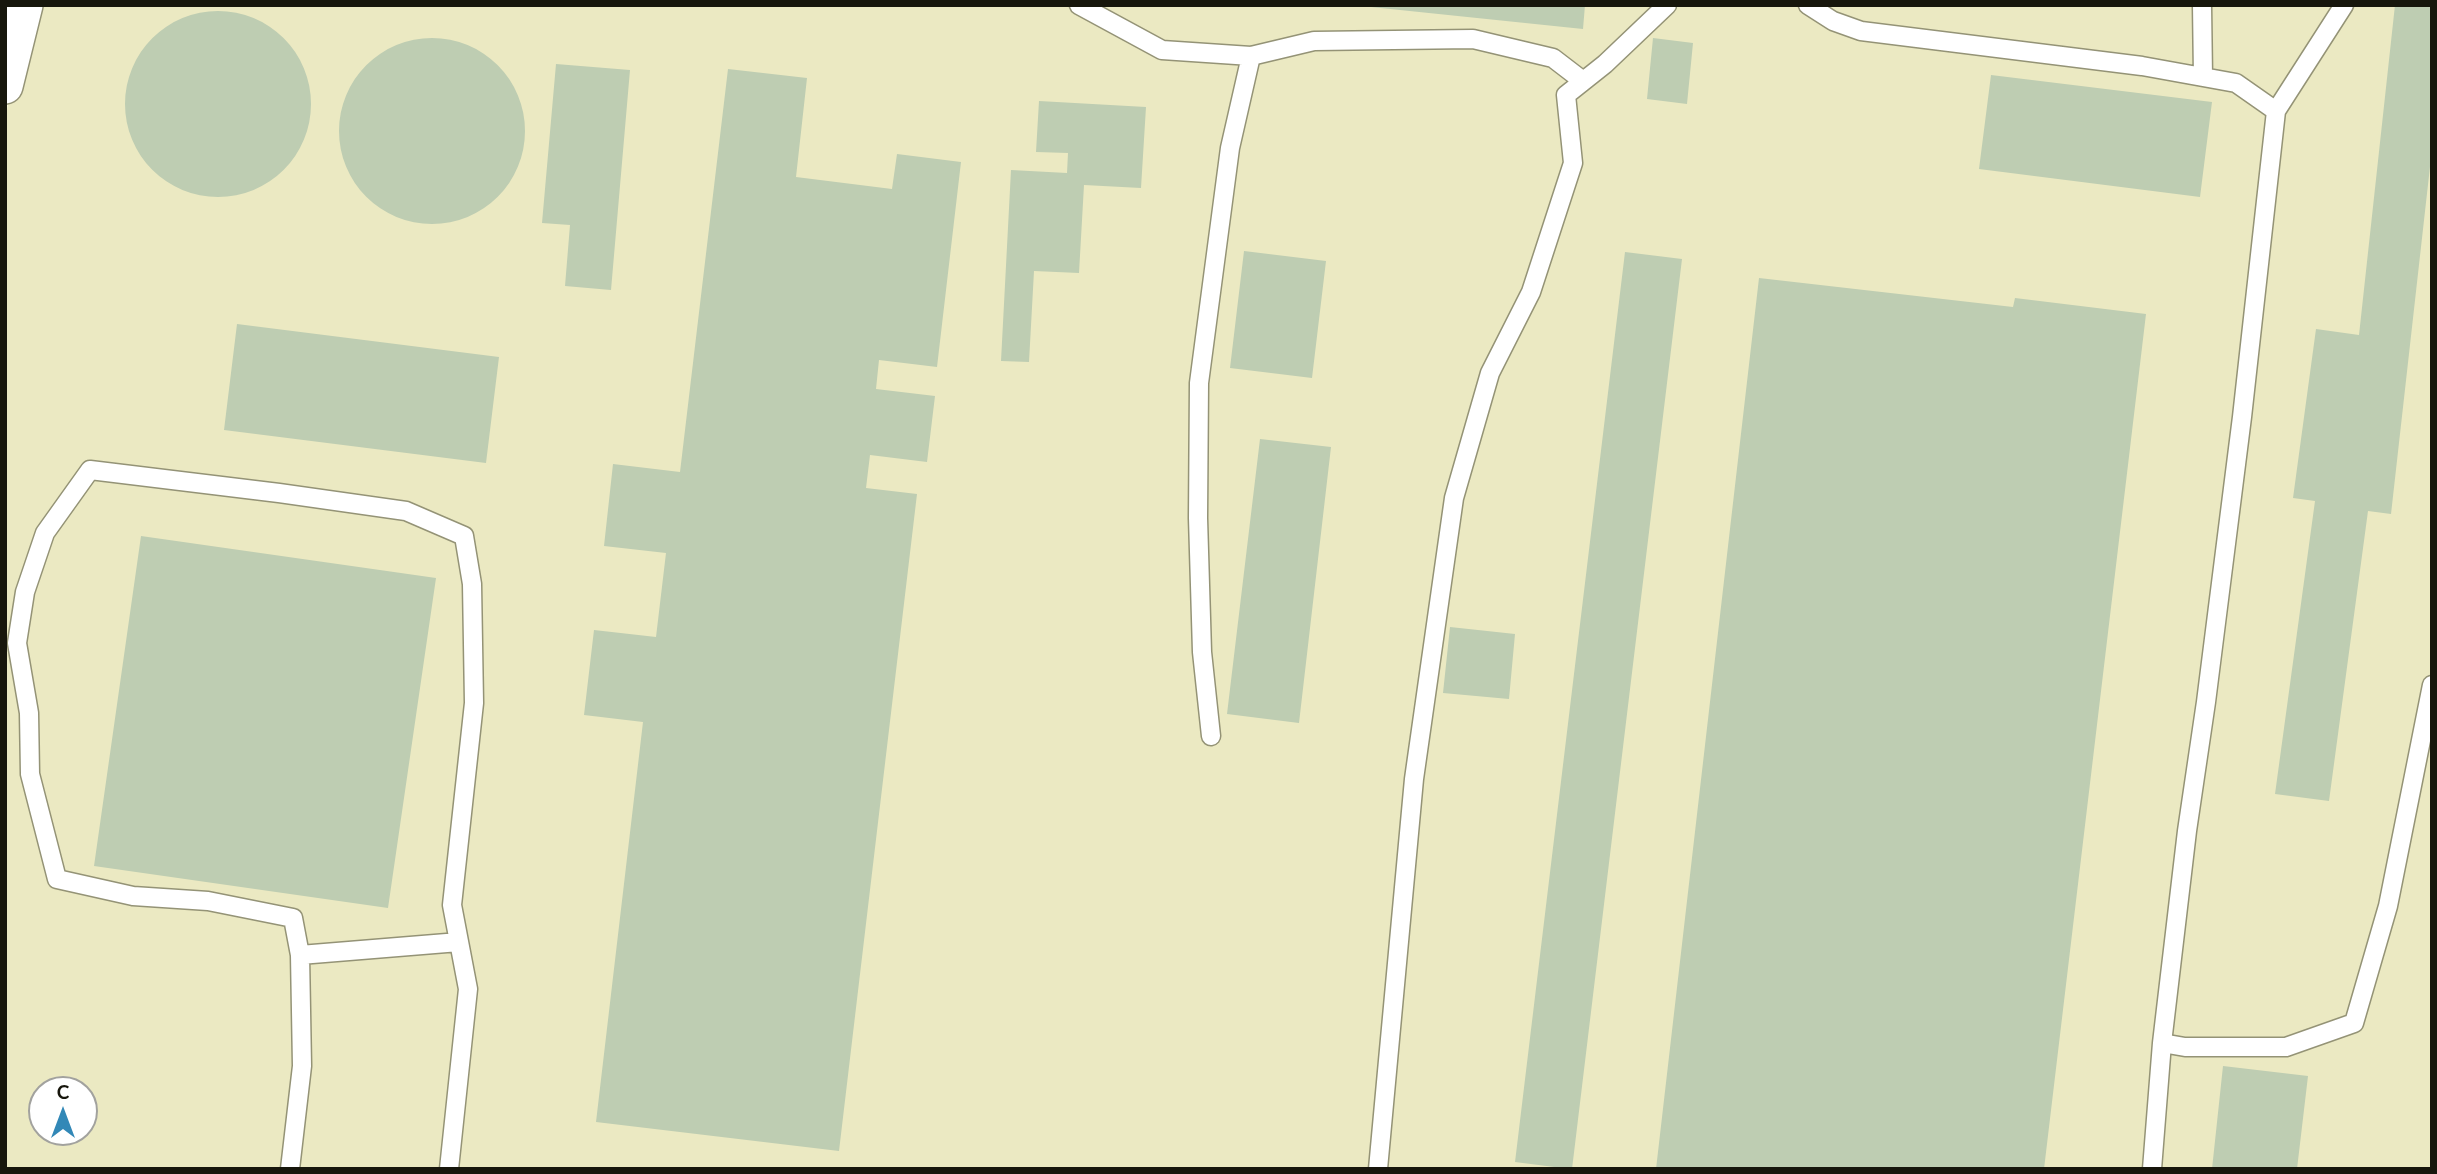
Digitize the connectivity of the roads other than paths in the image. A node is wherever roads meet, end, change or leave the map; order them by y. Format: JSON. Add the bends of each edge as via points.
{"nodes":[{"id":1,"x":25,"y":5,"type":"edge"},
{"id":2,"x":1079,"y":5,"type":"edge"},
{"id":3,"x":1667,"y":5,"type":"edge"},
{"id":4,"x":1808,"y":5,"type":"edge"},
{"id":5,"x":2202,"y":5,"type":"edge"},
{"id":6,"x":2344,"y":5,"type":"edge"},
{"id":7,"x":1251,"y":56,"type":"junction"},
{"id":8,"x":2203,"y":77,"type":"junction"},
{"id":9,"x":1583,"y":82,"type":"junction"},
{"id":10,"x":5,"y":86,"type":"edge"},
{"id":11,"x":2276,"y":111,"type":"junction"},
{"id":12,"x":11,"y":643,"type":"edge"},
{"id":13,"x":2432,"y":685,"type":"edge"},
{"id":14,"x":1211,"y":736,"type":"dead end"},
{"id":15,"x":459,"y":942,"type":"junction"},
{"id":16,"x":300,"y":955,"type":"junction"},
{"id":17,"x":2162,"y":1043,"type":"junction"},
{"id":18,"x":290,"y":1169,"type":"edge"},
{"id":19,"x":449,"y":1169,"type":"edge"},
{"id":20,"x":1378,"y":1169,"type":"edge"},
{"id":21,"x":2152,"y":1169,"type":"edge"}],
"edges":[{"from":1,"to":10,"type":"street"},
{"from":2,"to":7,"type":"lane","via":[[1162,50]]},
{"from":3,"to":9,"type":"lane"},
{"from":4,"to":8,"type":"lane","via":[[1861,31]]},
{"from":5,"to":8,"type":"lane"},
{"from":6,"to":11,"type":"lane"},
{"from":7,"to":9,"type":"lane","via":[[1314,41],[1473,39],[1553,58]]},
{"from":7,"to":14,"type":"lane","via":[[1230,148],[1199,383],[1202,639]]},
{"from":8,"to":11,"type":"lane","via":[[2236,83]]},
{"from":9,"to":20,"type":"lane","via":[[1566,95],[1573,163],[1531,292],[1490,373],[1454,498],[1414,779]]},
{"from":11,"to":17,"type":"lane"},
{"from":12,"to":15,"type":"lane","via":[[45,533],[90,470],[406,511],[464,536],[472,584],[474,703],[452,905]]},
{"from":12,"to":16,"type":"lane","via":[[29,713],[30,774],[57,879],[133,896],[208,901],[293,918]]},
{"from":13,"to":17,"type":"lane","via":[[2388,906],[2354,1023],[2286,1047]]},
{"from":15,"to":16,"type":"lane"},
{"from":15,"to":19,"type":"lane","via":[[468,989]]},
{"from":16,"to":18,"type":"lane","via":[[302,1066]]},
{"from":17,"to":21,"type":"lane"}]}
